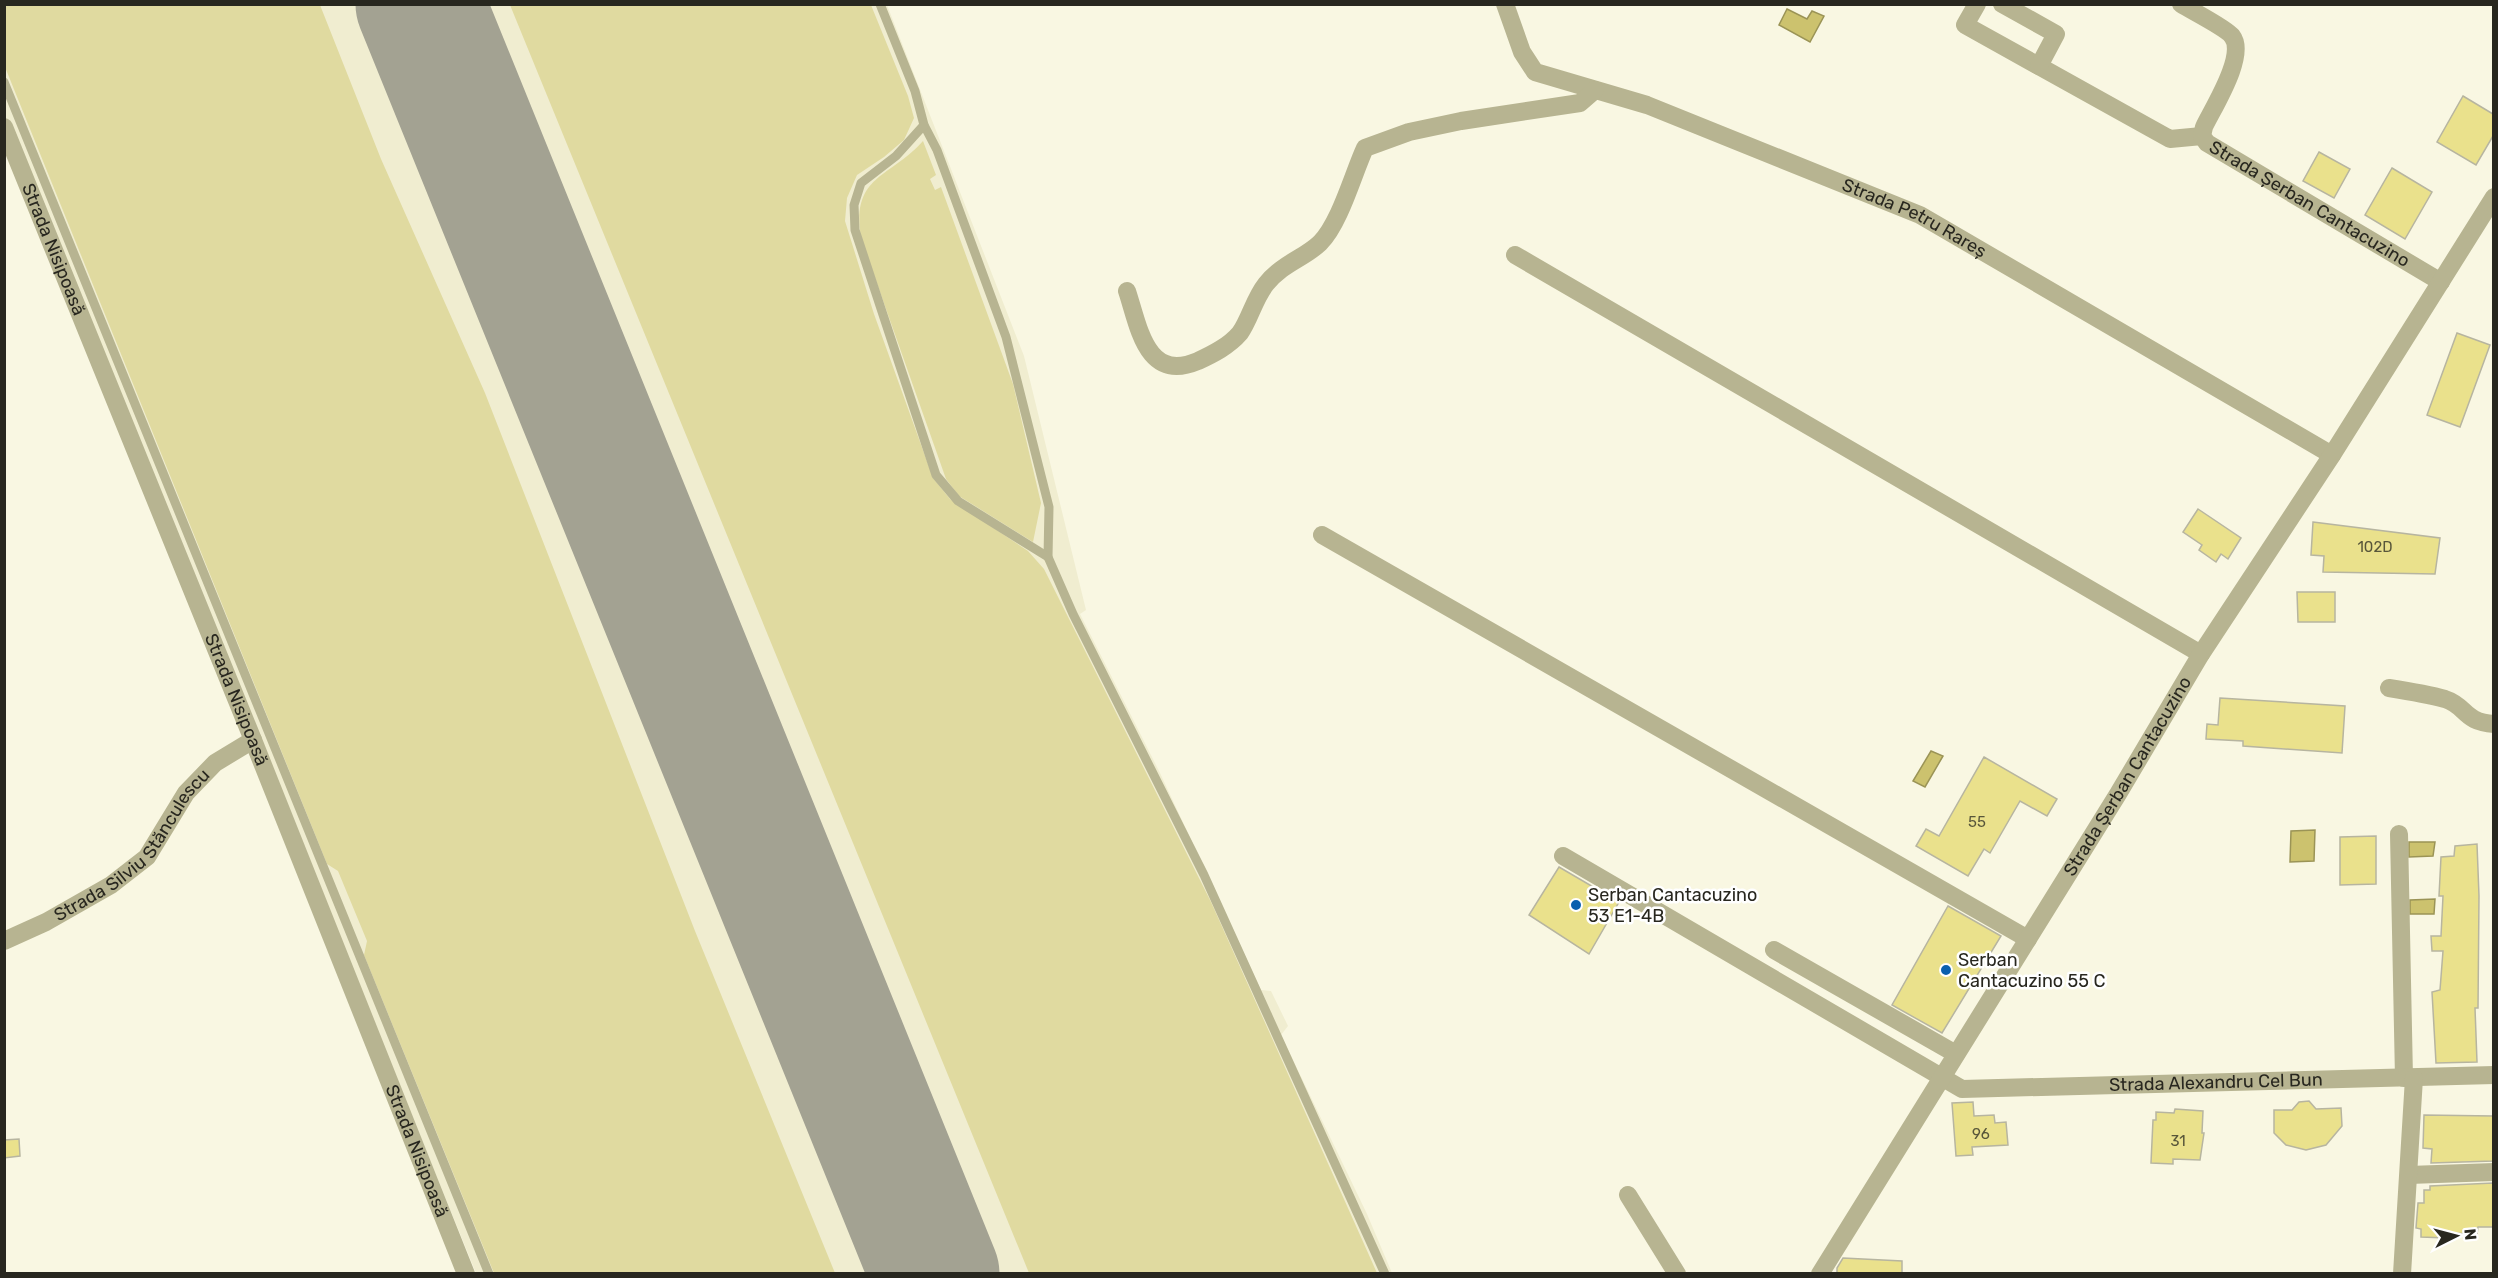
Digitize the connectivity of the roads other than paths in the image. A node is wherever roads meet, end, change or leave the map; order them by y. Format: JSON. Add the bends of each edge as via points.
{"nodes":[{"id":1,"x":880,"y":4,"type":"edge"},
{"id":2,"x":1505,"y":4,"type":"edge"},
{"id":3,"x":1977,"y":4,"type":"edge"},
{"id":4,"x":2002,"y":4,"type":"edge"},
{"id":5,"x":2181,"y":4,"type":"edge"},
{"id":6,"x":2039,"y":66,"type":"junction"},
{"id":7,"x":4,"y":82,"type":"edge"},
{"id":8,"x":1595,"y":90,"type":"junction"},
{"id":9,"x":924,"y":124,"type":"junction"},
{"id":10,"x":4,"y":127,"type":"edge"},
{"id":11,"x":2202,"y":136,"type":"junction"},
{"id":12,"x":2493,"y":197,"type":"edge"},
{"id":13,"x":1515,"y":255,"type":"dead end"},
{"id":14,"x":2440,"y":282,"type":"junction"},
{"id":15,"x":1127,"y":291,"type":"dead end"},
{"id":16,"x":2332,"y":455,"type":"junction"},
{"id":17,"x":1322,"y":535,"type":"dead end"},
{"id":18,"x":1048,"y":557,"type":"junction"},
{"id":19,"x":2201,"y":654,"type":"junction"},
{"id":20,"x":2390,"y":688,"type":"dead end"},
{"id":21,"x":2493,"y":724,"type":"edge"},
{"id":22,"x":254,"y":740,"type":"junction"},
{"id":23,"x":2399,"y":834,"type":"dead end"},
{"id":24,"x":1563,"y":856,"type":"dead end"},
{"id":25,"x":2028,"y":939,"type":"junction"},
{"id":26,"x":4,"y":941,"type":"edge"},
{"id":27,"x":1774,"y":950,"type":"dead end"},
{"id":28,"x":1956,"y":1054,"type":"junction"},
{"id":29,"x":2493,"y":1075,"type":"edge"},
{"id":30,"x":1942,"y":1077,"type":"junction"},
{"id":31,"x":2409,"y":1078,"type":"junction"},
{"id":32,"x":2493,"y":1172,"type":"edge"},
{"id":33,"x":2409,"y":1175,"type":"junction"},
{"id":34,"x":1628,"y":1195,"type":"dead end"},
{"id":35,"x":466,"y":1274,"type":"edge"},
{"id":36,"x":489,"y":1274,"type":"edge"},
{"id":37,"x":1385,"y":1274,"type":"edge"},
{"id":38,"x":1677,"y":1274,"type":"edge"},
{"id":39,"x":1820,"y":1274,"type":"edge"},
{"id":40,"x":2402,"y":1274,"type":"edge"}],
"edges":[{"from":1,"to":9,"type":"lane"},
{"from":2,"to":8,"type":"street","name":"Strada Petru Rareș","via":[[1522,52],[1535,72]]},
{"from":3,"to":6,"type":"street","via":[[1965,25]]},
{"from":4,"to":6,"type":"street","via":[[2056,34]]},
{"from":5,"to":11,"type":"street","name":"Strada Șerban Cantacuzino","via":[[2232,36],[2237,48],[2235,62]]},
{"from":6,"to":11,"type":"street","via":[[2170,139]]},
{"from":7,"to":36,"type":"lane"},
{"from":8,"to":15,"type":"street","via":[[1580,102],[1450,123],[1365,148],[1331,230],[1319,244],[1283,266],[1265,285],[1240,332],[1217,352],[1190,364],[1171,366],[1157,361],[1146,347]]},
{"from":8,"to":16,"type":"street","name":"Strada Petru Rareș","via":[[1647,105],[1920,215]]},
{"from":9,"to":18,"type":"lane","via":[[1006,338],[1049,507]]},
{"from":9,"to":18,"type":"lane","via":[[896,156],[861,183],[854,205],[855,230],[936,475],[958,501]]},
{"from":10,"to":22,"type":"street","name":"Strada Nisipoasă"},
{"from":11,"to":14,"type":"street","name":"Strada Șerban Cantacuzino","via":[[2207,143]]},
{"from":12,"to":14,"type":"street","name":"Strada Șerban Cantacuzino"},
{"from":13,"to":19,"type":"street"},
{"from":14,"to":16,"type":"street","name":"Strada Șerban Cantacuzino"},
{"from":16,"to":19,"type":"street","name":"Strada Șerban Cantacuzino"},
{"from":17,"to":25,"type":"street"},
{"from":18,"to":37,"type":"lane","via":[[1204,875]]},
{"from":19,"to":25,"type":"street","name":"Strada Șerban Cantacuzino"},
{"from":20,"to":21,"type":"street","via":[[2446,699],[2476,722]]},
{"from":22,"to":26,"type":"street","name":"Strada Silviu Stănculescu","via":[[216,763],[186,793],[147,857],[111,885]]},
{"from":22,"to":35,"type":"street","name":"Strada Nisipoasă"},
{"from":23,"to":31,"type":"street"},
{"from":24,"to":30,"type":"street","name":"Strada Alexandru Cel Bun"},
{"from":25,"to":28,"type":"street","name":"Strada Șerban Cantacuzino"},
{"from":27,"to":28,"type":"street"},
{"from":28,"to":30,"type":"street","name":"Strada Șerban Cantacuzino"},
{"from":29,"to":31,"type":"street","name":"Strada Alexandru Cel Bun"},
{"from":30,"to":31,"type":"street","name":"Strada Alexandru Cel Bun","via":[[1962,1089]]},
{"from":30,"to":39,"type":"street","name":"Strada Șerban Cantacuzino"},
{"from":31,"to":33,"type":"street"},
{"from":32,"to":33,"type":"street"},
{"from":33,"to":40,"type":"street"},
{"from":34,"to":38,"type":"street"}]}
